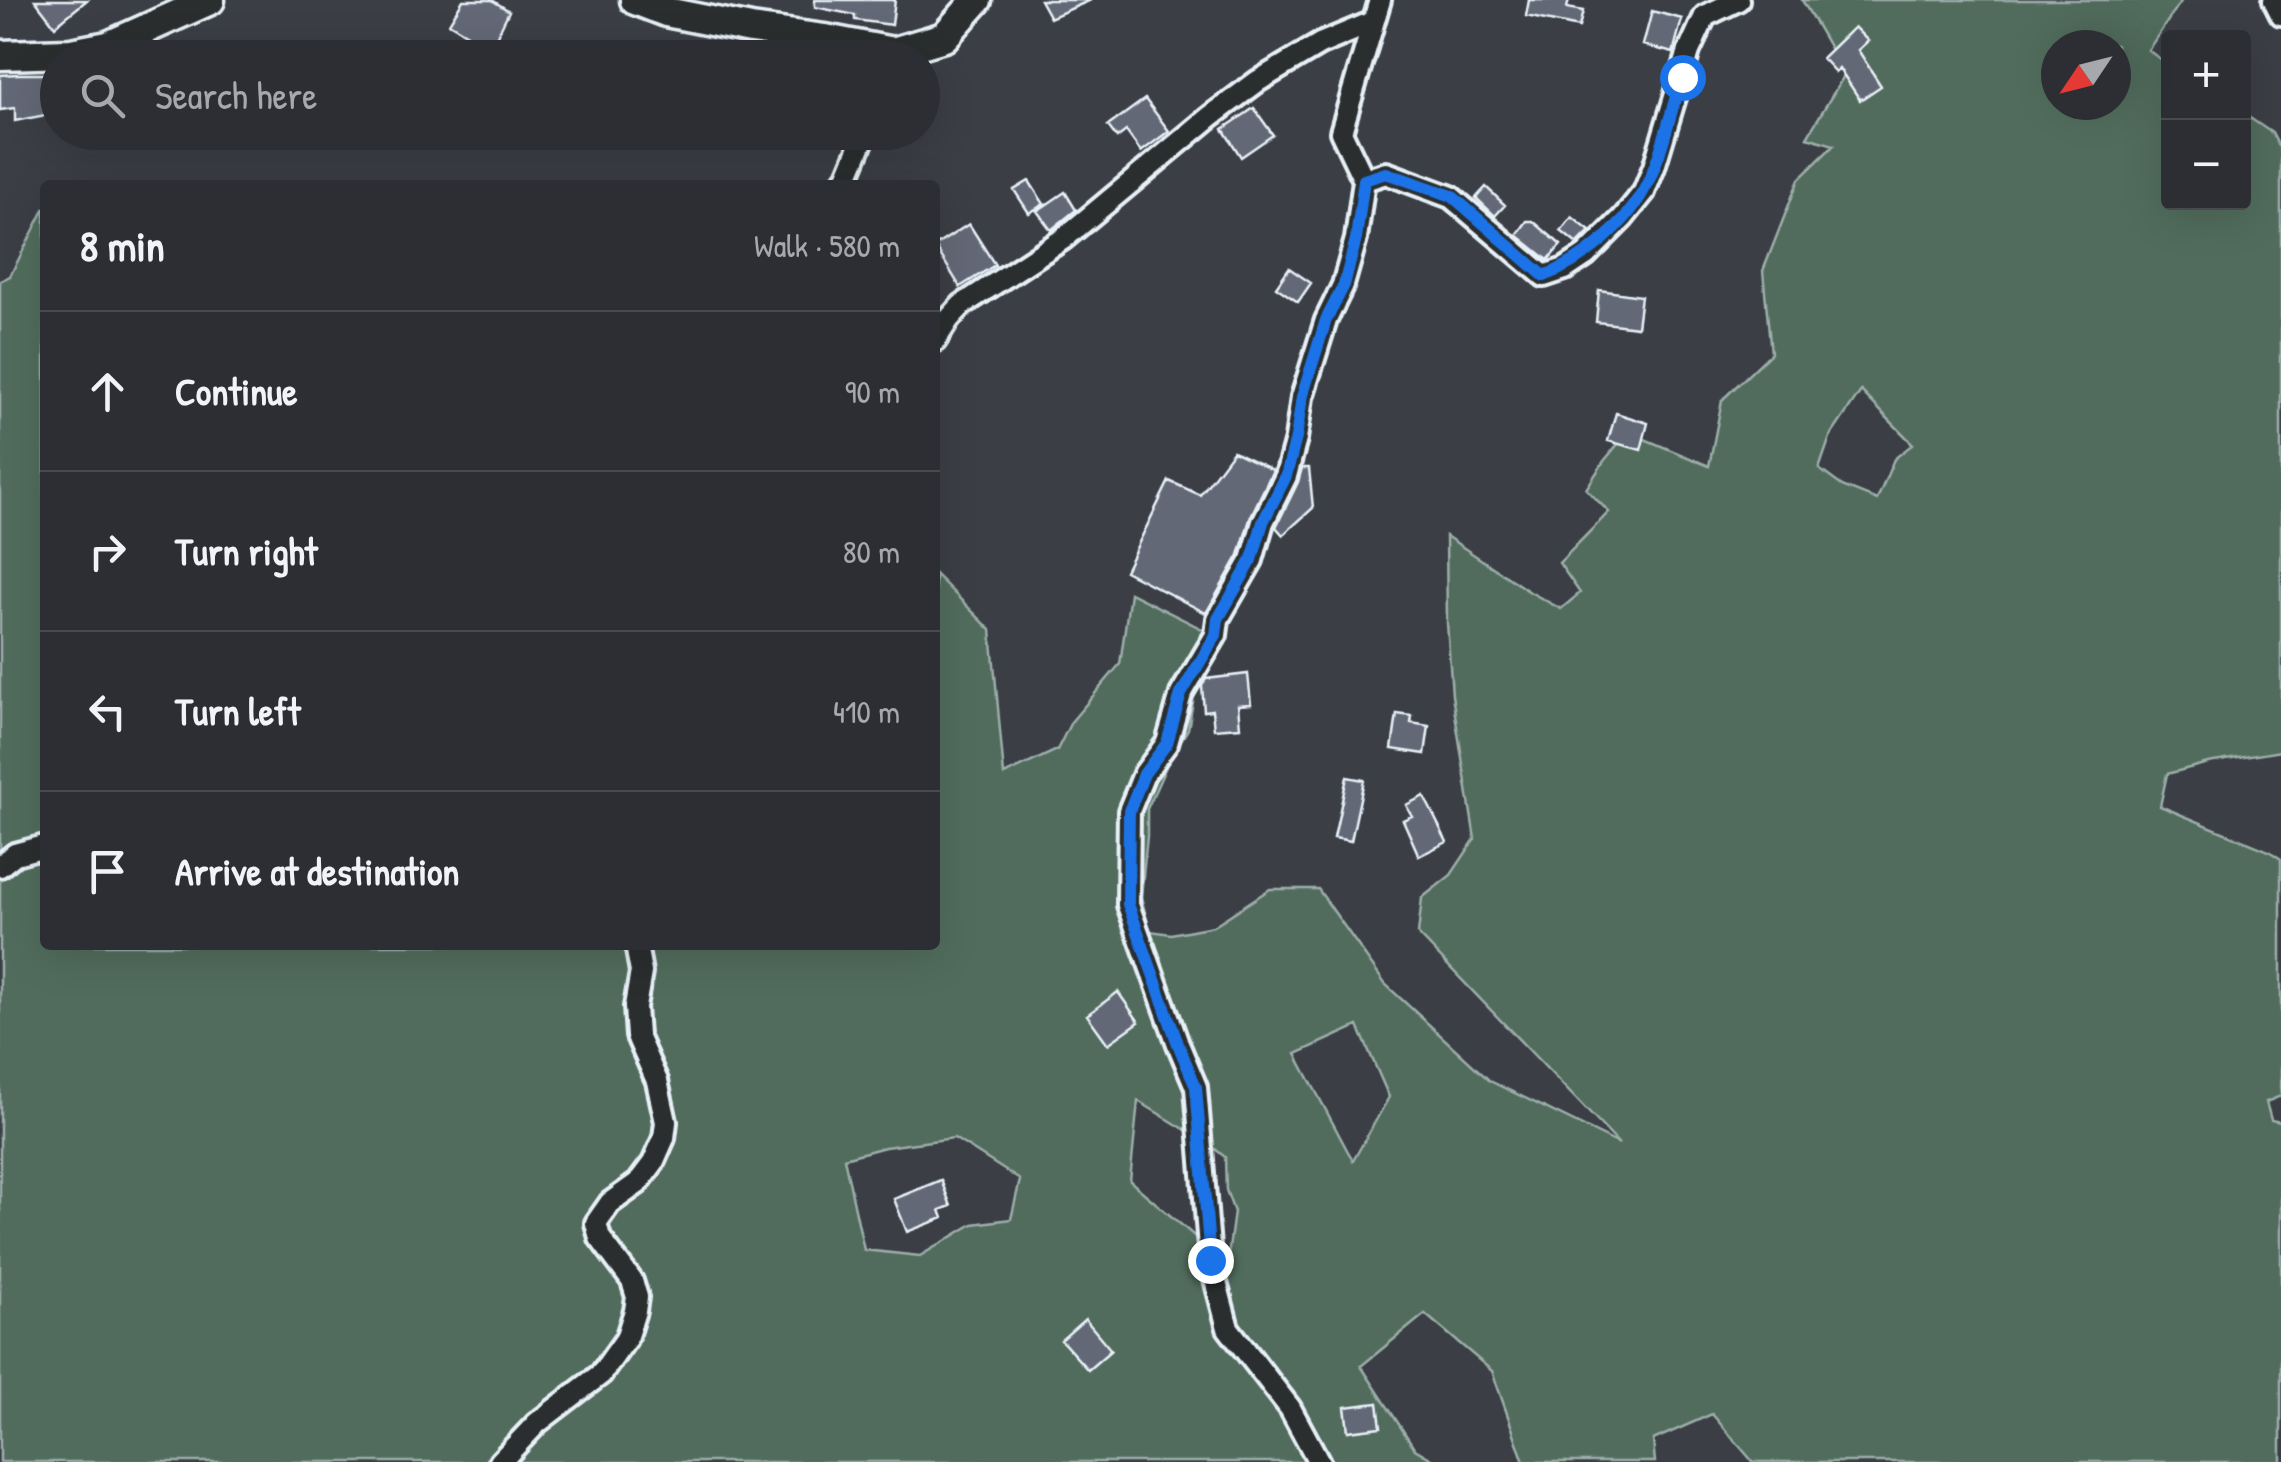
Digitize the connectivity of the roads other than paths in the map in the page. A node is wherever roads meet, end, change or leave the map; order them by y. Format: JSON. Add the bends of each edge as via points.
{"nodes":[{"id":1,"x":210,"y":0,"type":"edge"},
{"id":2,"x":636,"y":0,"type":"edge"},
{"id":3,"x":977,"y":0,"type":"edge"},
{"id":4,"x":1380,"y":0,"type":"edge"},
{"id":5,"x":1738,"y":0,"type":"edge"},
{"id":6,"x":2274,"y":0,"type":"edge"},
{"id":7,"x":2281,"y":14,"type":"edge"},
{"id":8,"x":1372,"y":22,"type":"junction"},
{"id":9,"x":121,"y":40,"type":"edge"},
{"id":10,"x":833,"y":40,"type":"edge"},
{"id":11,"x":933,"y":40,"type":"edge"},
{"id":12,"x":40,"y":54,"type":"edge"},
{"id":13,"x":0,"y":55,"type":"edge"},
{"id":14,"x":859,"y":150,"type":"edge"},
{"id":15,"x":845,"y":180,"type":"edge"},
{"id":16,"x":1364,"y":180,"type":"junction"},
{"id":17,"x":940,"y":333,"type":"edge"},
{"id":18,"x":40,"y":847,"type":"edge"},
{"id":19,"x":0,"y":866,"type":"edge"},
{"id":20,"x":637,"y":950,"type":"edge"},
{"id":21,"x":500,"y":1462,"type":"edge"},
{"id":22,"x":1319,"y":1462,"type":"edge"}],
"edges":[{"from":1,"to":9,"type":"street"},
{"from":2,"to":10,"type":"street","via":[[751,30]]},
{"from":3,"to":11,"type":"street"},
{"from":4,"to":8,"type":"street"},
{"from":5,"to":16,"type":"street","via":[[1705,16],[1644,192],[1586,256],[1564,269],[1544,276],[1452,196],[1386,173]]},
{"from":6,"to":7,"type":"street"},
{"from":8,"to":16,"type":"street","via":[[1341,132]]},
{"from":8,"to":17,"type":"street","via":[[1258,81],[1063,240],[962,305]]},
{"from":12,"to":13,"type":"street"},
{"from":14,"to":15,"type":"street"},
{"from":16,"to":22,"type":"street","via":[[1344,285],[1302,397],[1286,476],[1216,635],[1181,694],[1167,743],[1129,811],[1128,904],[1196,1087],[1210,1260],[1228,1328],[1290,1408]]},
{"from":18,"to":19,"type":"street"},
{"from":20,"to":21,"type":"street","via":[[637,1036],[657,1081],[664,1138],[646,1173],[596,1223],[632,1281],[635,1311],[626,1339],[601,1374]]}]}
